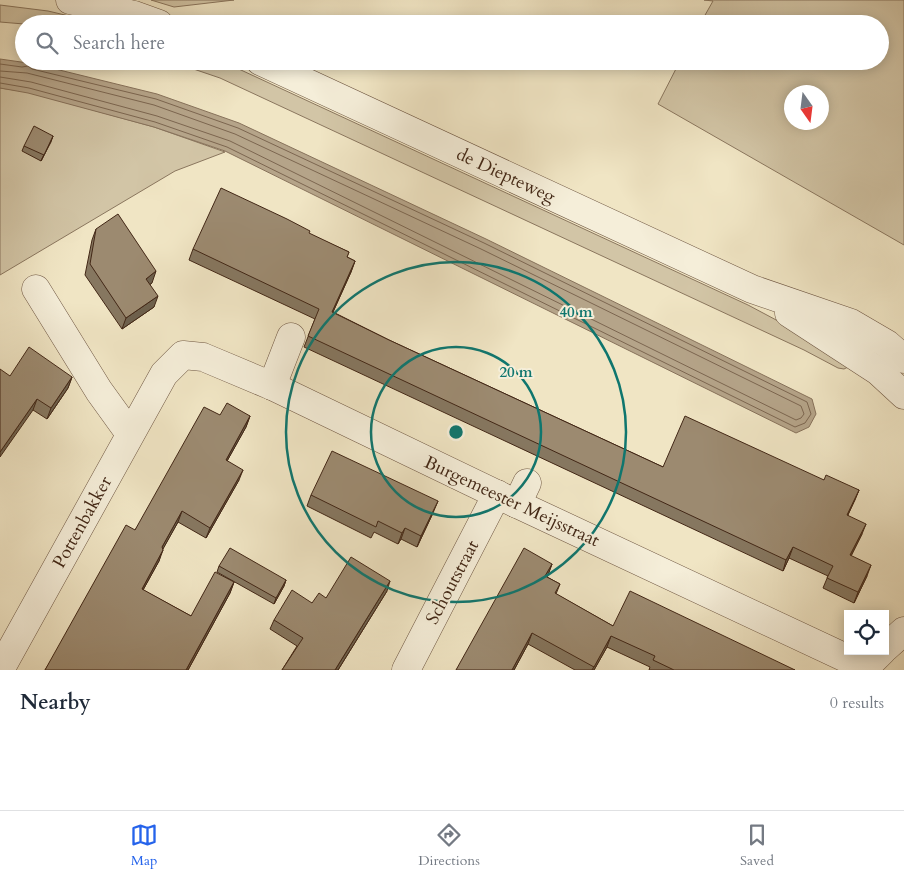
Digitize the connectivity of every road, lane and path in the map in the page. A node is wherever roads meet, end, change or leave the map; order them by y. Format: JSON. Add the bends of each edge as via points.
{"nodes":[{"id":1,"x":70,"y":0,"type":"edge"},
{"id":2,"x":134,"y":15,"type":"edge"},
{"id":3,"x":279,"y":70,"type":"edge"},
{"id":4,"x":36,"y":289,"type":"dead end"},
{"id":5,"x":752,"y":289,"type":"junction"},
{"id":6,"x":292,"y":337,"type":"dead end"},
{"id":7,"x":904,"y":360,"type":"edge"},
{"id":8,"x":164,"y":374,"type":"joint"},
{"id":9,"x":272,"y":386,"type":"junction"},
{"id":10,"x":904,"y":395,"type":"edge"},
{"id":11,"x":130,"y":434,"type":"junction"},
{"id":12,"x":514,"y":494,"type":"junction"},
{"id":13,"x":904,"y":631,"type":"edge"},
{"id":14,"x":889,"y":644,"type":"edge"},
{"id":15,"x":870,"y":663,"type":"edge"},
{"id":16,"x":0,"y":670,"type":"edge"},
{"id":17,"x":406,"y":670,"type":"edge"}],
"edges":[{"from":1,"to":2,"type":"street"},
{"from":3,"to":5,"type":"street","name":"de Diepteweg"},
{"from":4,"to":11,"type":"street","via":[[99,391]]},
{"from":5,"to":7,"type":"street","name":"de Diepteweg","via":[[851,323],[887,344]]},
{"from":5,"to":10,"type":"street","name":"de Diepteweg","via":[[878,371]]},
{"from":6,"to":9,"type":"street"},
{"from":8,"to":9,"type":"street","name":"Burgemeester Meijsstraat","via":[[183,355],[203,357]]},
{"from":8,"to":11,"type":"street","name":"Pottenbakker"},
{"from":9,"to":12,"type":"street","name":"Burgemeester Meijsstraat"},
{"from":11,"to":16,"type":"street","name":"Pottenbakker"},
{"from":12,"to":15,"type":"street","name":"Burgemeester Meijsstraat"},
{"from":12,"to":17,"type":"street","name":"Schoutstraat"},
{"from":13,"to":14,"type":"street"}]}
